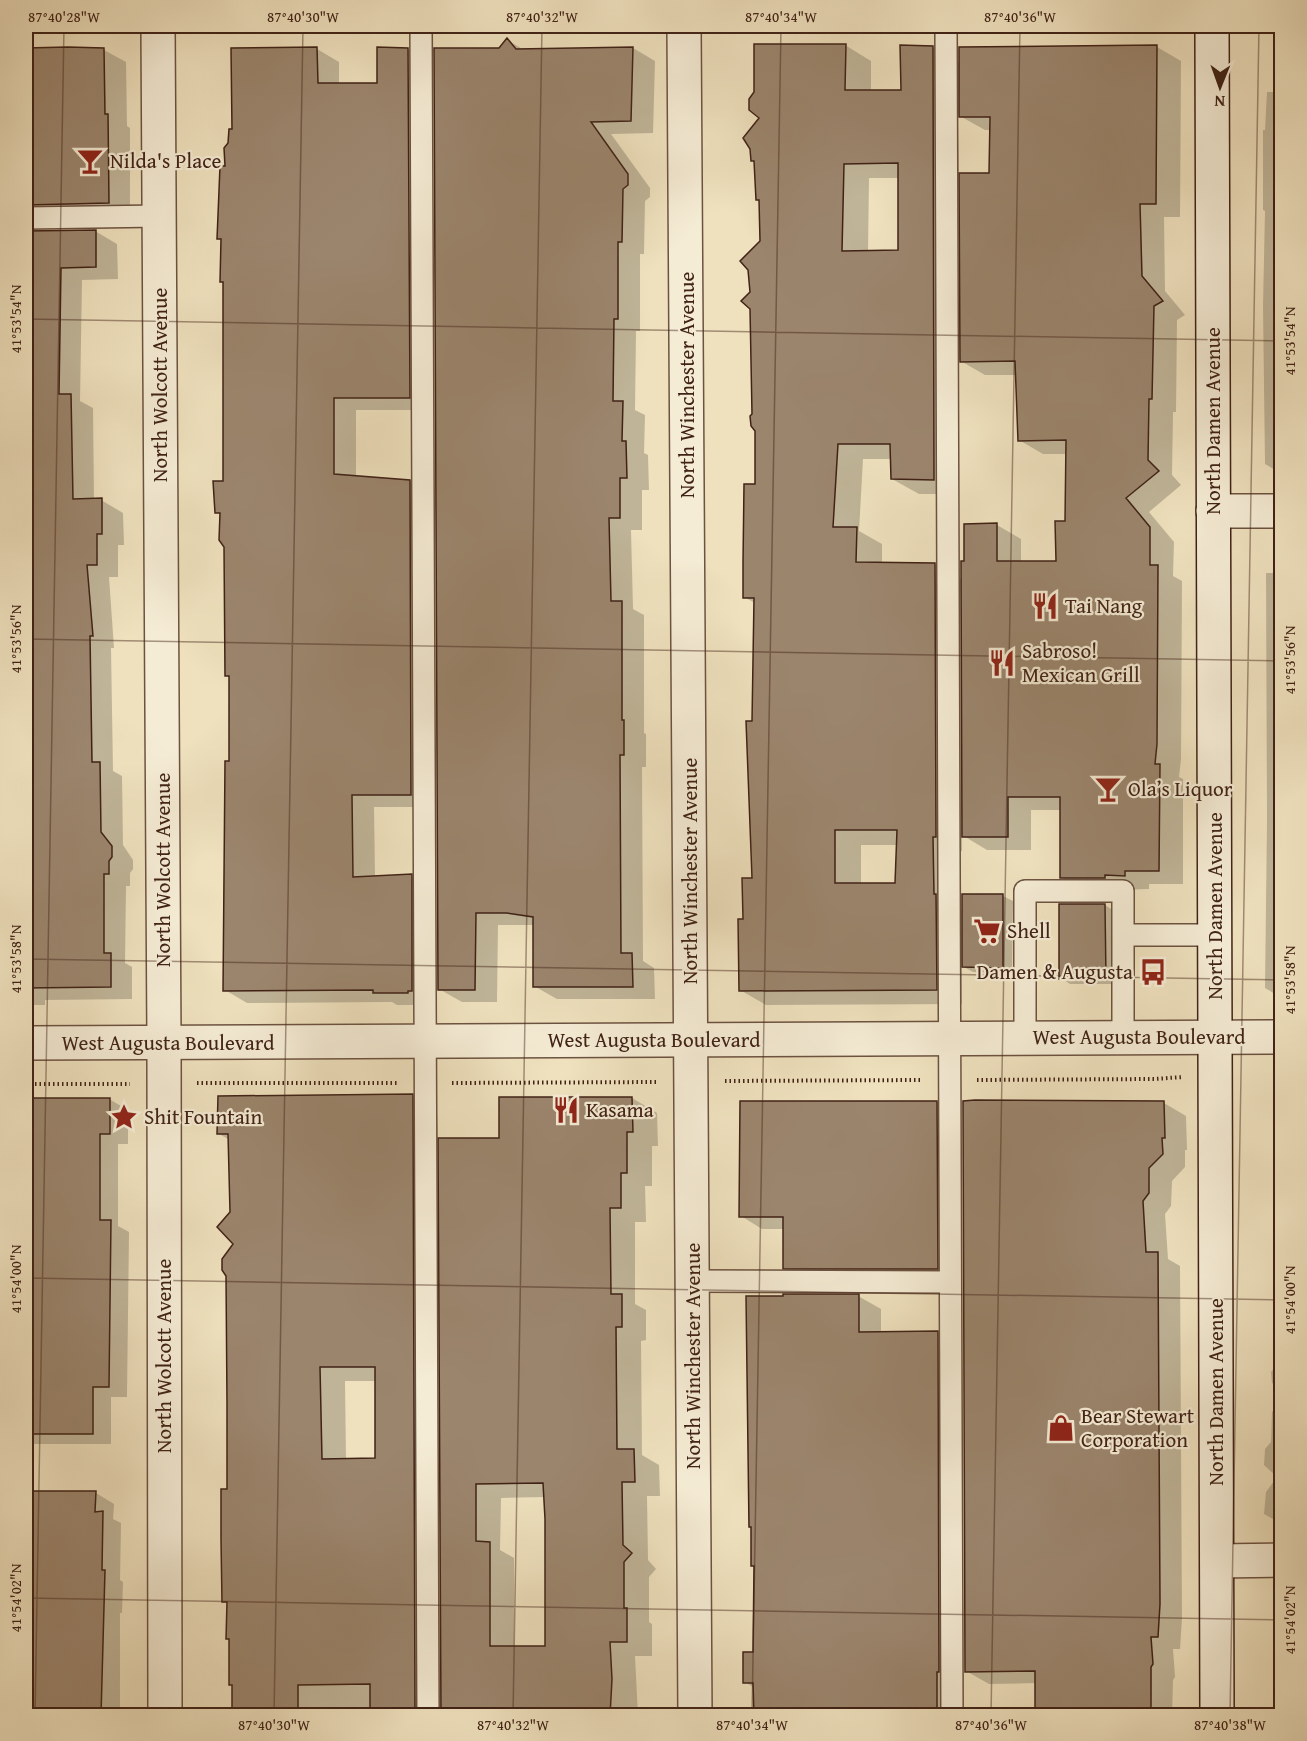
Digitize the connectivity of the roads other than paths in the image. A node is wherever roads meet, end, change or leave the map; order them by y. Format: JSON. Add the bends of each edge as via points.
{"nodes":[{"id":1,"x":158,"y":26,"type":"edge"},
{"id":2,"x":421,"y":26,"type":"edge"},
{"id":3,"x":684,"y":26,"type":"edge"},
{"id":4,"x":946,"y":26,"type":"edge"},
{"id":5,"x":1212,"y":26,"type":"edge"},
{"id":6,"x":160,"y":216,"type":"junction"},
{"id":7,"x":26,"y":218,"type":"edge"},
{"id":8,"x":1214,"y":511,"type":"junction"},
{"id":9,"x":1281,"y":511,"type":"edge"},
{"id":10,"x":1123,"y":935,"type":"junction"},
{"id":11,"x":1215,"y":935,"type":"junction"},
{"id":12,"x":1123,"y":1037,"type":"junction"},
{"id":13,"x":1215,"y":1037,"type":"junction"},
{"id":14,"x":1281,"y":1037,"type":"edge"},
{"id":15,"x":949,"y":1038,"type":"junction"},
{"id":16,"x":1025,"y":1038,"type":"junction"},
{"id":17,"x":691,"y":1040,"type":"junction"},
{"id":18,"x":425,"y":1041,"type":"junction"},
{"id":19,"x":164,"y":1042,"type":"junction"},
{"id":20,"x":26,"y":1043,"type":"edge"},
{"id":21,"x":692,"y":1281,"type":"junction"},
{"id":22,"x":950,"y":1282,"type":"junction"},
{"id":23,"x":1281,"y":1560,"type":"edge"},
{"id":24,"x":1217,"y":1561,"type":"junction"},
{"id":25,"x":165,"y":1716,"type":"edge"},
{"id":26,"x":428,"y":1716,"type":"edge"},
{"id":27,"x":696,"y":1716,"type":"edge"},
{"id":28,"x":951,"y":1716,"type":"edge"},
{"id":29,"x":1217,"y":1716,"type":"edge"}],
"edges":[{"from":1,"to":6,"type":"street","name":"North Wolcott Avenue"},
{"from":2,"to":18,"type":"lane"},
{"from":3,"to":17,"type":"street","name":"North Winchester Avenue"},
{"from":4,"to":15,"type":"lane"},
{"from":5,"to":8,"type":"street","name":"North Damen Avenue"},
{"from":6,"to":7,"type":"lane"},
{"from":6,"to":19,"type":"street","name":"North Wolcott Avenue"},
{"from":8,"to":9,"type":"street"},
{"from":8,"to":11,"type":"street","name":"North Damen Avenue"},
{"from":10,"to":11,"type":"lane"},
{"from":10,"to":12,"type":"lane"},
{"from":10,"to":16,"type":"lane","via":[[1122,891],[1025,891]]},
{"from":11,"to":13,"type":"street","name":"North Damen Avenue"},
{"from":12,"to":13,"type":"street","name":"West Augusta Boulevard"},
{"from":12,"to":16,"type":"street","name":"West Augusta Boulevard"},
{"from":13,"to":14,"type":"street","name":"West Augusta Boulevard"},
{"from":13,"to":24,"type":"street","name":"North Damen Avenue"},
{"from":15,"to":16,"type":"street","name":"West Augusta Boulevard"},
{"from":15,"to":17,"type":"street","name":"West Augusta Boulevard"},
{"from":15,"to":22,"type":"lane"},
{"from":17,"to":18,"type":"street","name":"West Augusta Boulevard"},
{"from":17,"to":21,"type":"street","name":"North Winchester Avenue"},
{"from":18,"to":19,"type":"street","name":"West Augusta Boulevard"},
{"from":18,"to":26,"type":"lane"},
{"from":19,"to":20,"type":"street","name":"West Augusta Boulevard"},
{"from":19,"to":25,"type":"street","name":"North Wolcott Avenue"},
{"from":21,"to":22,"type":"lane"},
{"from":21,"to":27,"type":"street","name":"North Winchester Avenue"},
{"from":22,"to":28,"type":"lane"},
{"from":23,"to":24,"type":"street"},
{"from":24,"to":29,"type":"street","name":"North Damen Avenue"}]}
